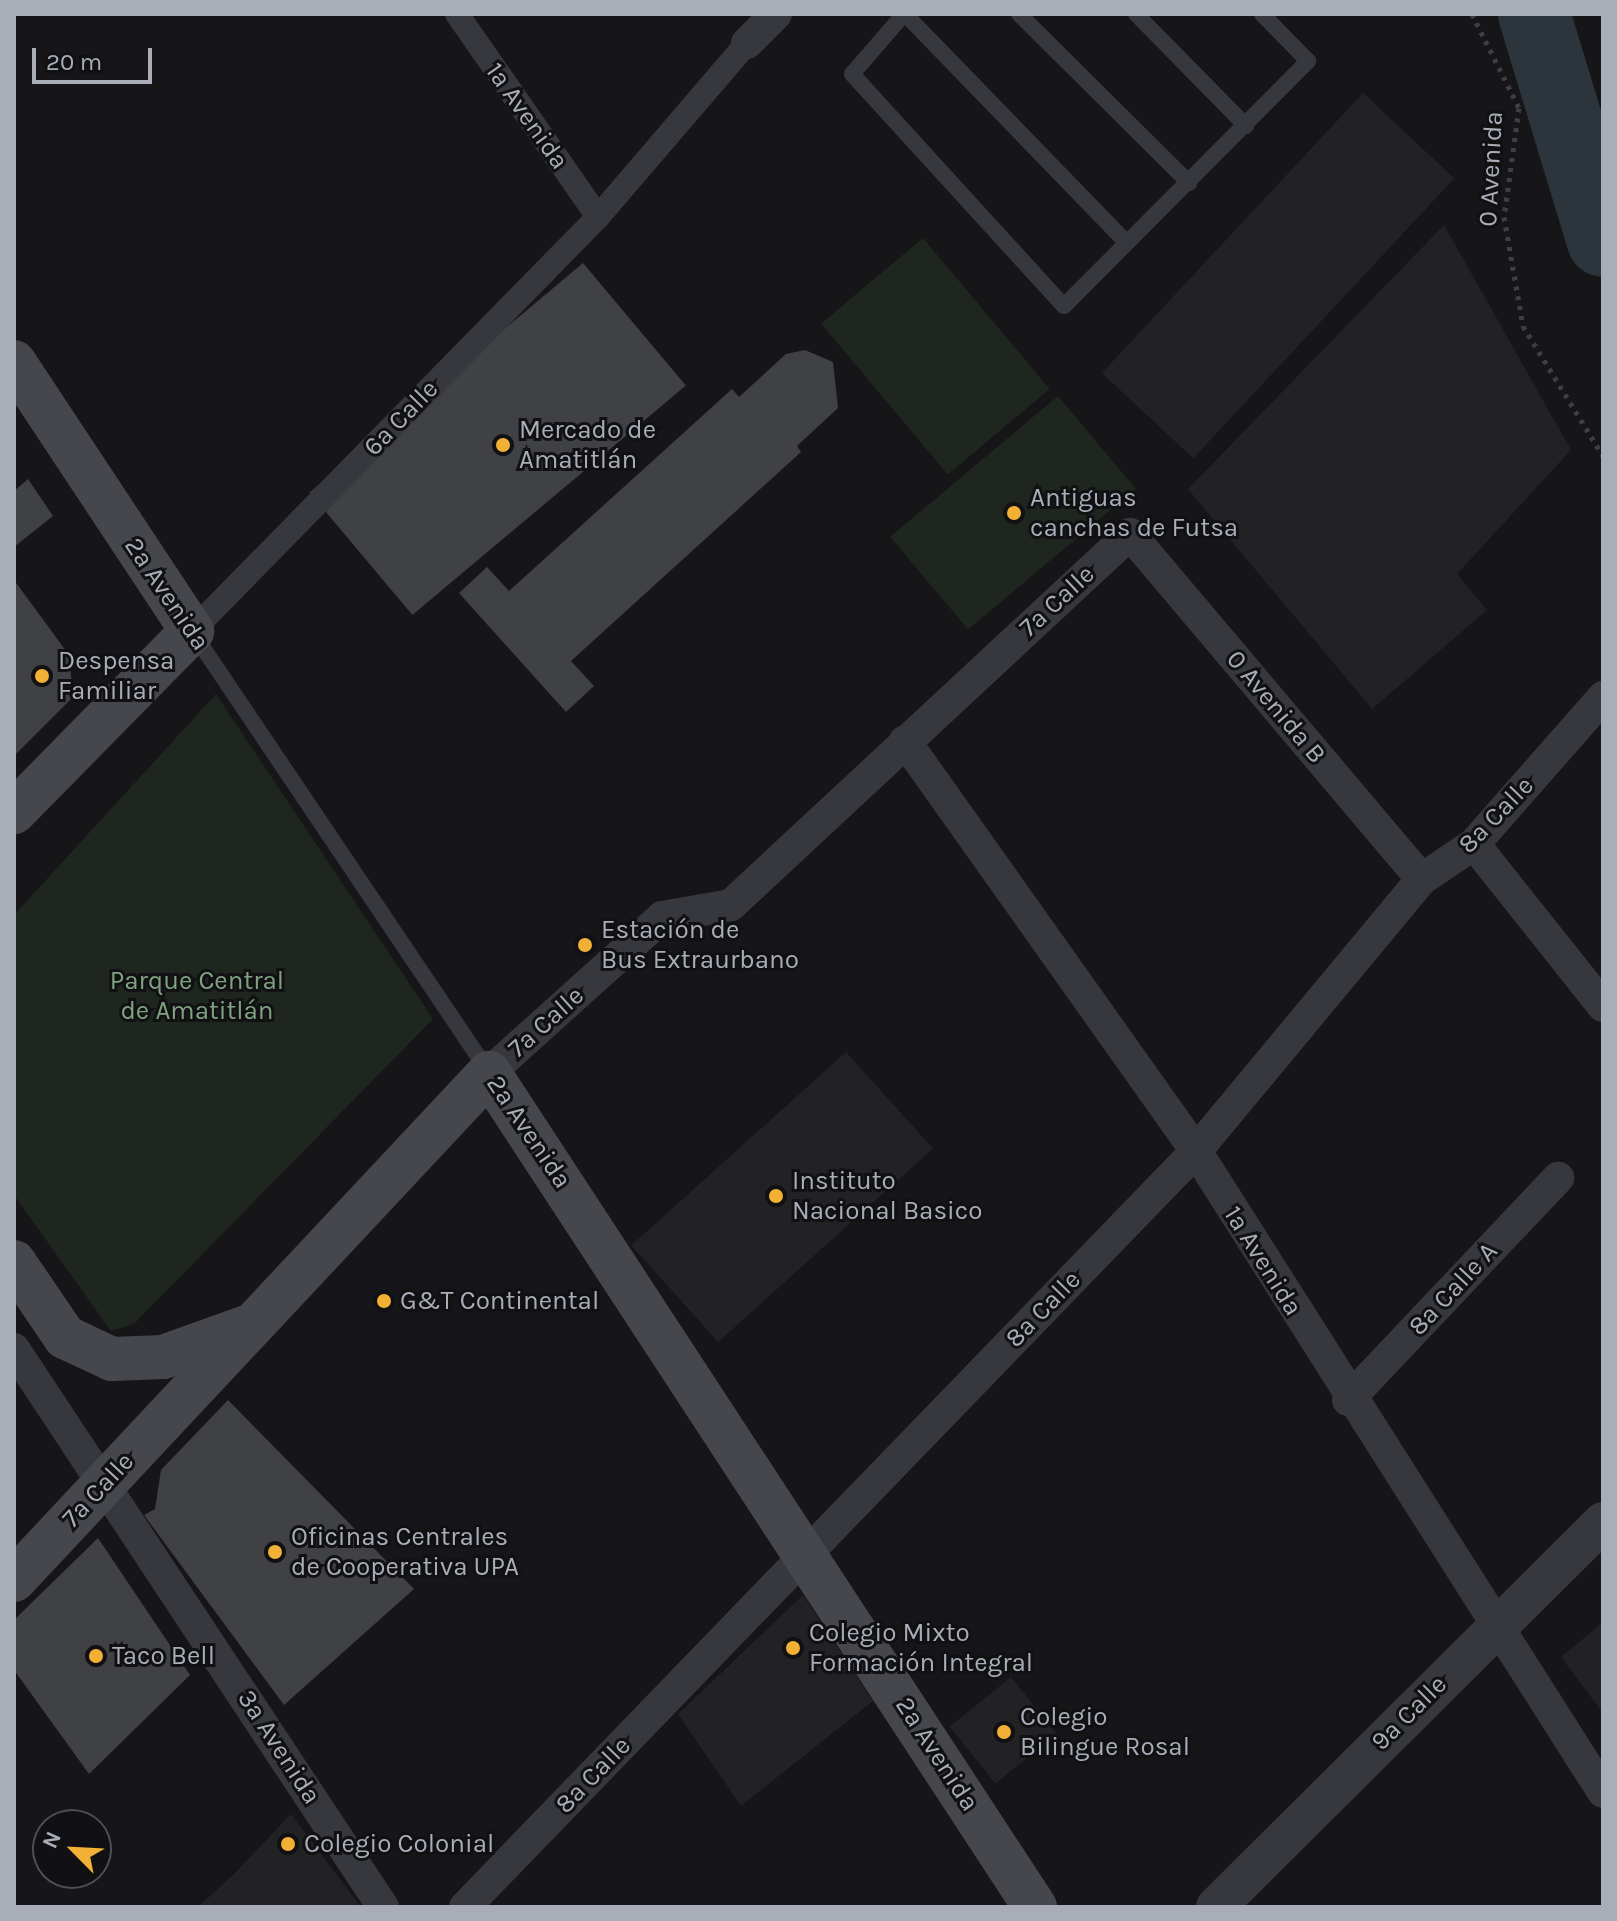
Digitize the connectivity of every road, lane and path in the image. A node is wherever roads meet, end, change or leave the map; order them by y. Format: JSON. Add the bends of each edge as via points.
{"nodes":[{"id":1,"x":457,"y":14,"type":"edge"},
{"id":2,"x":776,"y":14,"type":"edge"},
{"id":3,"x":905,"y":14,"type":"edge"},
{"id":4,"x":1019,"y":14,"type":"edge"},
{"id":5,"x":1136,"y":14,"type":"edge"},
{"id":6,"x":1262,"y":14,"type":"edge"},
{"id":7,"x":1472,"y":14,"type":"edge"},
{"id":8,"x":747,"y":43,"type":"joint"},
{"id":9,"x":1246,"y":126,"type":"junction"},
{"id":10,"x":1189,"y":183,"type":"junction"},
{"id":11,"x":598,"y":217,"type":"junction"},
{"id":12,"x":1125,"y":241,"type":"junction"},
{"id":13,"x":14,"y":362,"type":"edge"},
{"id":14,"x":1603,"y":456,"type":"edge"},
{"id":15,"x":1130,"y":534,"type":"joint"},
{"id":16,"x":192,"y":631,"type":"junction"},
{"id":17,"x":1603,"y":697,"type":"edge"},
{"id":18,"x":905,"y":741,"type":"junction"},
{"id":19,"x":14,"y":812,"type":"edge"},
{"id":20,"x":1474,"y":844,"type":"junction"},
{"id":21,"x":1422,"y":879,"type":"junction"},
{"id":22,"x":1603,"y":1006,"type":"edge"},
{"id":23,"x":489,"y":1073,"type":"junction"},
{"id":24,"x":1196,"y":1151,"type":"junction"},
{"id":25,"x":1558,"y":1178,"type":"dead end"},
{"id":26,"x":14,"y":1262,"type":"edge"},
{"id":27,"x":253,"y":1325,"type":"junction"},
{"id":28,"x":14,"y":1349,"type":"edge"},
{"id":29,"x":1348,"y":1400,"type":"junction"},
{"id":30,"x":106,"y":1482,"type":"junction"},
{"id":31,"x":1603,"y":1522,"type":"edge"},
{"id":32,"x":808,"y":1552,"type":"junction"},
{"id":33,"x":14,"y":1580,"type":"edge"},
{"id":34,"x":1499,"y":1622,"type":"junction"},
{"id":35,"x":1603,"y":1792,"type":"edge"},
{"id":36,"x":383,"y":1907,"type":"edge"},
{"id":37,"x":465,"y":1907,"type":"edge"},
{"id":38,"x":1035,"y":1907,"type":"edge"},
{"id":39,"x":1216,"y":1907,"type":"edge"}],
"edges":[{"from":1,"to":11,"type":"street","name":"1a Avenida"},
{"from":2,"to":8,"type":"street","name":"6a Calle"},
{"from":3,"to":12,"type":"lane"},
{"from":3,"to":12,"type":"lane","via":[[852,74],[1064,306]]},
{"from":4,"to":10,"type":"lane"},
{"from":5,"to":9,"type":"lane"},
{"from":6,"to":9,"type":"lane","via":[[1308,61]]},
{"from":7,"to":14,"type":"path","name":"0 Avenida","via":[[1519,108],[1504,217],[1523,326]]},
{"from":8,"to":11,"type":"street","name":"6a Calle"},
{"from":9,"to":10,"type":"lane"},
{"from":10,"to":12,"type":"lane"},
{"from":11,"to":16,"type":"street","name":"6a Calle"},
{"from":13,"to":16,"type":"main road","name":"2a Avenida"},
{"from":15,"to":18,"type":"street","name":"7a Calle"},
{"from":15,"to":21,"type":"street","name":"0 Avenida B"},
{"from":16,"to":19,"type":"main road","name":"6a Calle"},
{"from":16,"to":23,"type":"lane","name":"2a Avenida"},
{"from":17,"to":20,"type":"street","name":"8a Calle"},
{"from":18,"to":23,"type":"street","name":"7a Calle","via":[[731,905],[662,917]]},
{"from":18,"to":24,"type":"street","name":"1a Avenida"},
{"from":20,"to":21,"type":"street","name":"8a Calle"},
{"from":20,"to":22,"type":"street"},
{"from":21,"to":24,"type":"street","name":"8a Calle"},
{"from":23,"to":27,"type":"main road","name":"7a Calle"},
{"from":23,"to":32,"type":"main road","name":"2a Avenida"},
{"from":24,"to":29,"type":"street","name":"1a Avenida"},
{"from":24,"to":32,"type":"street","name":"8a Calle"},
{"from":25,"to":29,"type":"street","name":"8a Calle A"},
{"from":26,"to":27,"type":"main road","via":[[65,1337],[112,1359],[163,1357]]},
{"from":27,"to":30,"type":"main road","name":"7a Calle"},
{"from":28,"to":30,"type":"street","name":"3a Avenida"},
{"from":29,"to":34,"type":"street","name":"1a Avenida"},
{"from":30,"to":33,"type":"main road","name":"7a Calle"},
{"from":30,"to":36,"type":"street","name":"3a Avenida"},
{"from":31,"to":34,"type":"street","name":"9a Calle"},
{"from":32,"to":37,"type":"street","name":"8a Calle"},
{"from":32,"to":38,"type":"main road","name":"2a Avenida"},
{"from":34,"to":35,"type":"street","name":"1a Avenida"},
{"from":34,"to":39,"type":"street","name":"9a Calle"}]}
